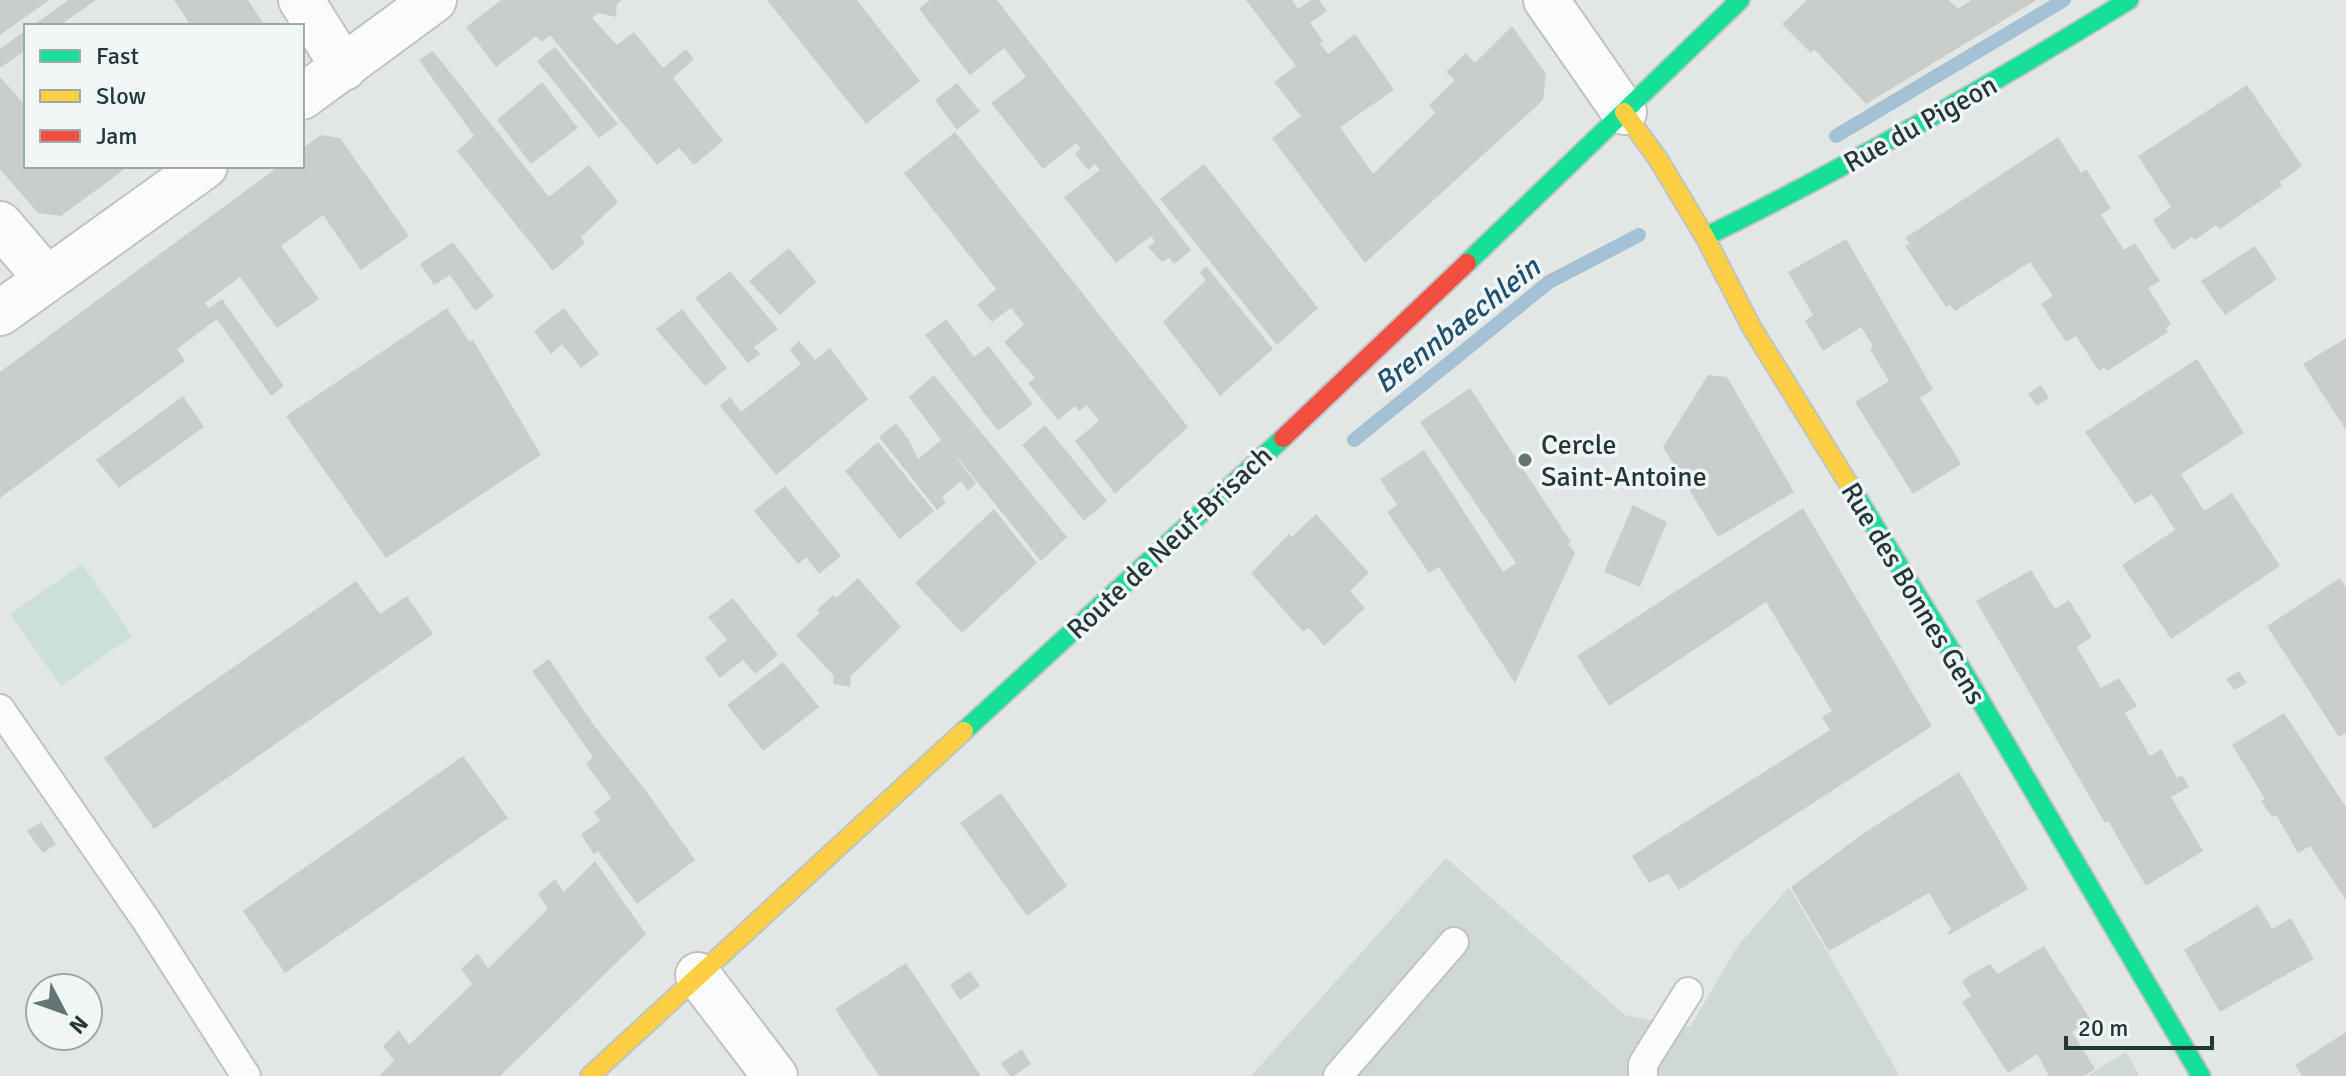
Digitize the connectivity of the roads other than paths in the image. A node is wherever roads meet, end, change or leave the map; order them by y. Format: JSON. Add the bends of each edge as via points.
{"nodes":[{"id":1,"x":301,"y":0,"type":"edge"},
{"id":2,"x":434,"y":0,"type":"edge"},
{"id":3,"x":1546,"y":0,"type":"edge"},
{"id":4,"x":1740,"y":0,"type":"edge"},
{"id":5,"x":2129,"y":0,"type":"edge"},
{"id":6,"x":344,"y":68,"type":"junction"},
{"id":7,"x":304,"y":96,"type":"edge"},
{"id":8,"x":1624,"y":112,"type":"junction"},
{"id":9,"x":202,"y":168,"type":"edge"},
{"id":10,"x":0,"y":224,"type":"edge"},
{"id":11,"x":1705,"y":237,"type":"junction"},
{"id":12,"x":46,"y":278,"type":"junction"},
{"id":13,"x":0,"y":313,"type":"edge"},
{"id":14,"x":0,"y":709,"type":"edge"},
{"id":15,"x":1454,"y":942,"type":"dead end"},
{"id":16,"x":698,"y":975,"type":"junction"},
{"id":17,"x":1688,"y":992,"type":"dead end"},
{"id":18,"x":246,"y":1076,"type":"edge"},
{"id":19,"x":590,"y":1076,"type":"edge"},
{"id":20,"x":775,"y":1076,"type":"edge"},
{"id":21,"x":1339,"y":1076,"type":"edge"},
{"id":22,"x":1643,"y":1076,"type":"edge"},
{"id":23,"x":2201,"y":1076,"type":"edge"}],
"edges":[{"from":1,"to":6,"type":"street"},
{"from":2,"to":6,"type":"street"},
{"from":3,"to":8,"type":"street"},
{"from":4,"to":8,"type":"street","name":"Route de Neuf-Brisach"},
{"from":5,"to":11,"type":"street","name":"Rue du Pigeon","via":[[1938,115]]},
{"from":6,"to":7,"type":"street"},
{"from":8,"to":11,"type":"street","name":"Rue des Bonnes Gens"},
{"from":8,"to":16,"type":"street","name":"Route de Neuf-Brisach","via":[[1324,399]]},
{"from":9,"to":12,"type":"street"},
{"from":10,"to":12,"type":"street"},
{"from":11,"to":23,"type":"street","name":"Rue des Bonnes Gens","via":[[1752,328],[1958,662]]},
{"from":12,"to":13,"type":"street"},
{"from":14,"to":18,"type":"lane"},
{"from":15,"to":21,"type":"lane"},
{"from":16,"to":19,"type":"street","name":"Route de Neuf-Brisach"},
{"from":16,"to":20,"type":"street"},
{"from":17,"to":22,"type":"lane","via":[[1643,1064]]}]}
